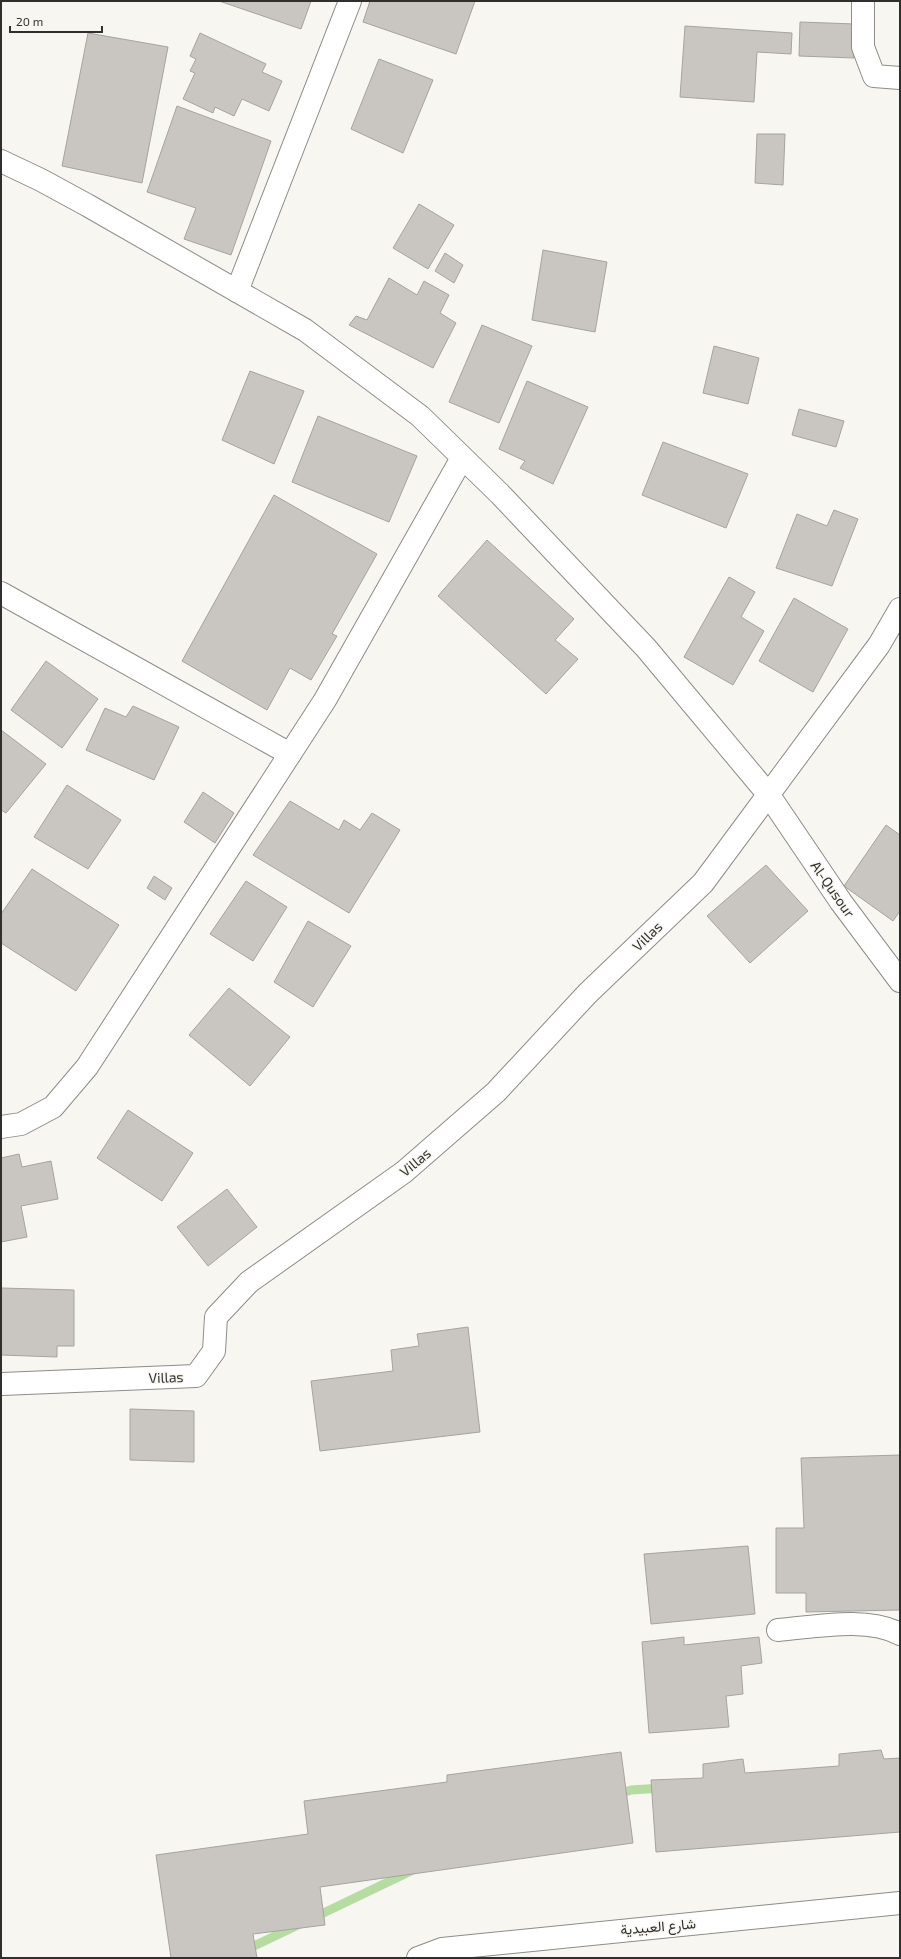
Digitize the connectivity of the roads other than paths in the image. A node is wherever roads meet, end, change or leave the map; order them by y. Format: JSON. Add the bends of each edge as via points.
{"nodes":[{"id":1,"x":350,"y":1,"type":"edge"},
{"id":2,"x":863,"y":1,"type":"edge"},
{"id":3,"x":900,"y":78,"type":"edge"},
{"id":4,"x":1,"y":161,"type":"edge"},
{"id":5,"x":237,"y":291,"type":"junction"},
{"id":6,"x":462,"y":458,"type":"junction"},
{"id":7,"x":1,"y":593,"type":"edge"},
{"id":8,"x":900,"y":609,"type":"edge"},
{"id":9,"x":290,"y":754,"type":"junction"},
{"id":10,"x":768,"y":794,"type":"junction"},
{"id":11,"x":900,"y":982,"type":"edge"},
{"id":12,"x":1,"y":1128,"type":"edge"},
{"id":13,"x":2,"y":1384,"type":"dead end"},
{"id":14,"x":778,"y":1630,"type":"dead end"},
{"id":15,"x":900,"y":1634,"type":"edge"},
{"id":16,"x":900,"y":1903,"type":"edge"},
{"id":17,"x":418,"y":1958,"type":"edge"}],
"edges":[{"from":1,"to":5,"type":"street"},
{"from":2,"to":3,"type":"street","via":[[863,47],[874,76]]},
{"from":4,"to":5,"type":"street","name":"Al-Qusour","via":[[80,201]]},
{"from":5,"to":6,"type":"street","name":"Al-Qusour","via":[[305,330],[420,416]]},
{"from":6,"to":9,"type":"street","via":[[325,700]]},
{"from":6,"to":10,"type":"street","name":"Al-Qusour","via":[[500,494],[646,648]]},
{"from":7,"to":9,"type":"street"},
{"from":8,"to":10,"type":"street","via":[[879,645]]},
{"from":9,"to":12,"type":"street","via":[[87,1068],[54,1107],[21,1124]]},
{"from":10,"to":11,"type":"street","name":"Al-Qusour","via":[[841,902]]},
{"from":10,"to":13,"type":"street","name":"Villas","via":[[703,883],[588,993],[496,1092],[404,1172],[249,1282],[216,1317],[214,1352],[196,1376]]},
{"from":14,"to":15,"type":"street","via":[[860,1624],[889,1628]]},
{"from":16,"to":17,"type":"street","name":"شارع العبيدية","via":[[450,1948]]}]}
